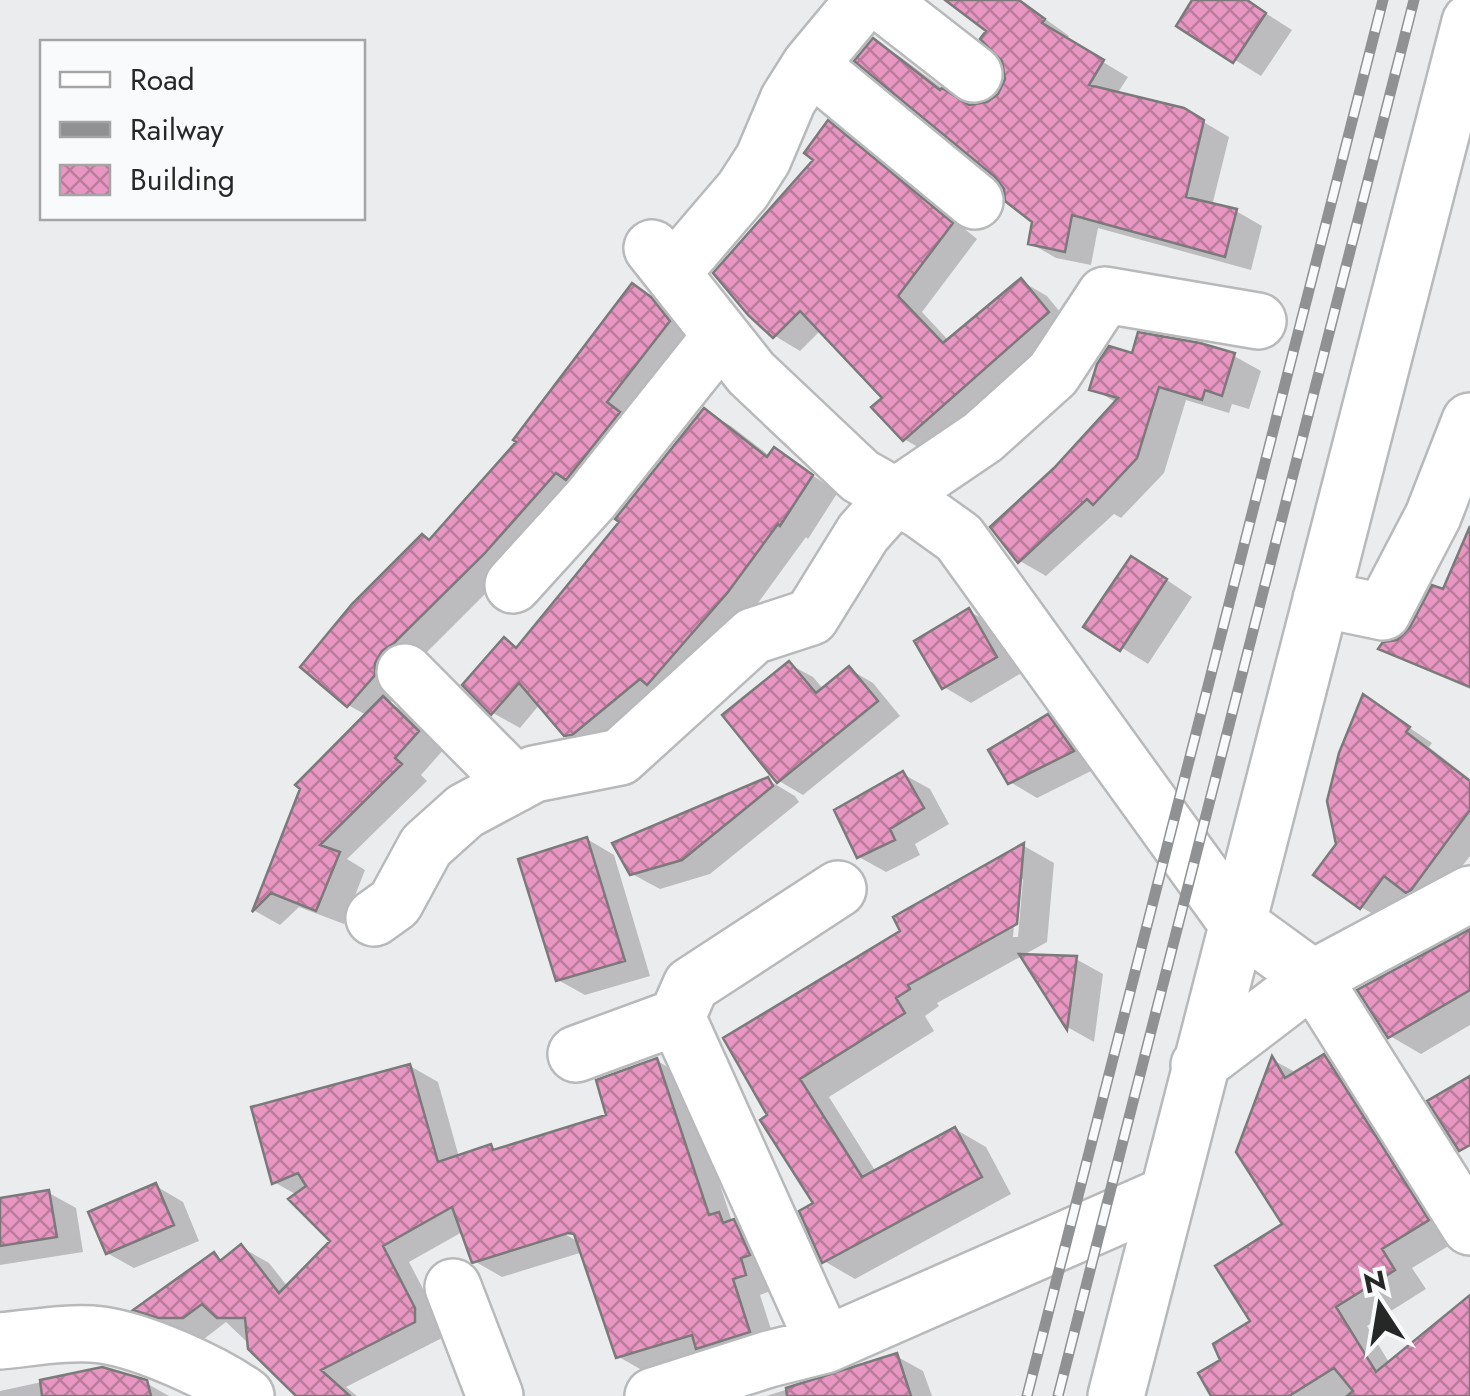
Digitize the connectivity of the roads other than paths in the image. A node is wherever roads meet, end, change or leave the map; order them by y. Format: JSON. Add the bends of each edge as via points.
{"nodes":[{"id":1,"x":864,"y":0,"type":"edge"},
{"id":2,"x":879,"y":0,"type":"edge"},
{"id":3,"x":1470,"y":22,"type":"edge"},
{"id":4,"x":810,"y":64,"type":"junction"},
{"id":5,"x":974,"y":74,"type":"dead end"},
{"id":6,"x":974,"y":201,"type":"dead end"},
{"id":7,"x":1258,"y":321,"type":"dead end"},
{"id":8,"x":721,"y":336,"type":"junction"},
{"id":9,"x":1470,"y":421,"type":"edge"},
{"id":10,"x":896,"y":496,"type":"junction"},
{"id":11,"x":513,"y":586,"type":"dead end"},
{"id":12,"x":1321,"y":600,"type":"junction"},
{"id":13,"x":405,"y":672,"type":"dead end"},
{"id":14,"x":516,"y":784,"type":"junction"},
{"id":15,"x":838,"y":890,"type":"dead end"},
{"id":16,"x":1470,"y":894,"type":"edge"},
{"id":17,"x":374,"y":918,"type":"dead end"},
{"id":18,"x":1236,"y":922,"type":"junction"},
{"id":19,"x":1312,"y":978,"type":"junction"},
{"id":20,"x":677,"y":1017,"type":"junction"},
{"id":21,"x":576,"y":1054,"type":"dead end"},
{"id":22,"x":1199,"y":1065,"type":"junction"},
{"id":23,"x":1166,"y":1195,"type":"junction"},
{"id":24,"x":1470,"y":1227,"type":"edge"},
{"id":25,"x":454,"y":1288,"type":"dead end"},
{"id":26,"x":0,"y":1341,"type":"edge"},
{"id":27,"x":825,"y":1345,"type":"junction"},
{"id":28,"x":168,"y":1375,"type":"edge"},
{"id":29,"x":246,"y":1396,"type":"edge"},
{"id":30,"x":495,"y":1396,"type":"edge"},
{"id":31,"x":653,"y":1396,"type":"edge"},
{"id":32,"x":1116,"y":1396,"type":"edge"}],
"edges":[{"from":1,"to":4,"type":"street"},
{"from":2,"to":5,"type":"street"},
{"from":3,"to":12,"type":"street"},
{"from":4,"to":6,"type":"street"},
{"from":4,"to":8,"type":"street","via":[[743,190],[662,261]]},
{"from":7,"to":10,"type":"street","via":[[1105,295],[1052,374],[983,438]]},
{"from":8,"to":10,"type":"street","via":[[860,476]]},
{"from":8,"to":11,"type":"street"},
{"from":9,"to":12,"type":"street","via":[[1433,516],[1383,612]]},
{"from":10,"to":14,"type":"street","via":[[863,533],[811,617],[754,636],[620,757],[534,774]]},
{"from":10,"to":18,"type":"street","via":[[960,538]]},
{"from":12,"to":18,"type":"street"},
{"from":13,"to":14,"type":"street"},
{"from":14,"to":17,"type":"street","via":[[465,811],[426,846],[394,902]]},
{"from":15,"to":20,"type":"street","via":[[691,986]]},
{"from":16,"to":19,"type":"street"},
{"from":18,"to":19,"type":"street"},
{"from":18,"to":22,"type":"street"},
{"from":19,"to":22,"type":"street"},
{"from":19,"to":24,"type":"street"},
{"from":20,"to":21,"type":"street"},
{"from":20,"to":27,"type":"street"},
{"from":22,"to":23,"type":"street"},
{"from":23,"to":27,"type":"street"},
{"from":23,"to":32,"type":"street"},
{"from":25,"to":30,"type":"street"},
{"from":26,"to":28,"type":"street","via":[[102,1336]]},
{"from":27,"to":31,"type":"street"},
{"from":28,"to":29,"type":"street","via":[[220,1377]]}]}
